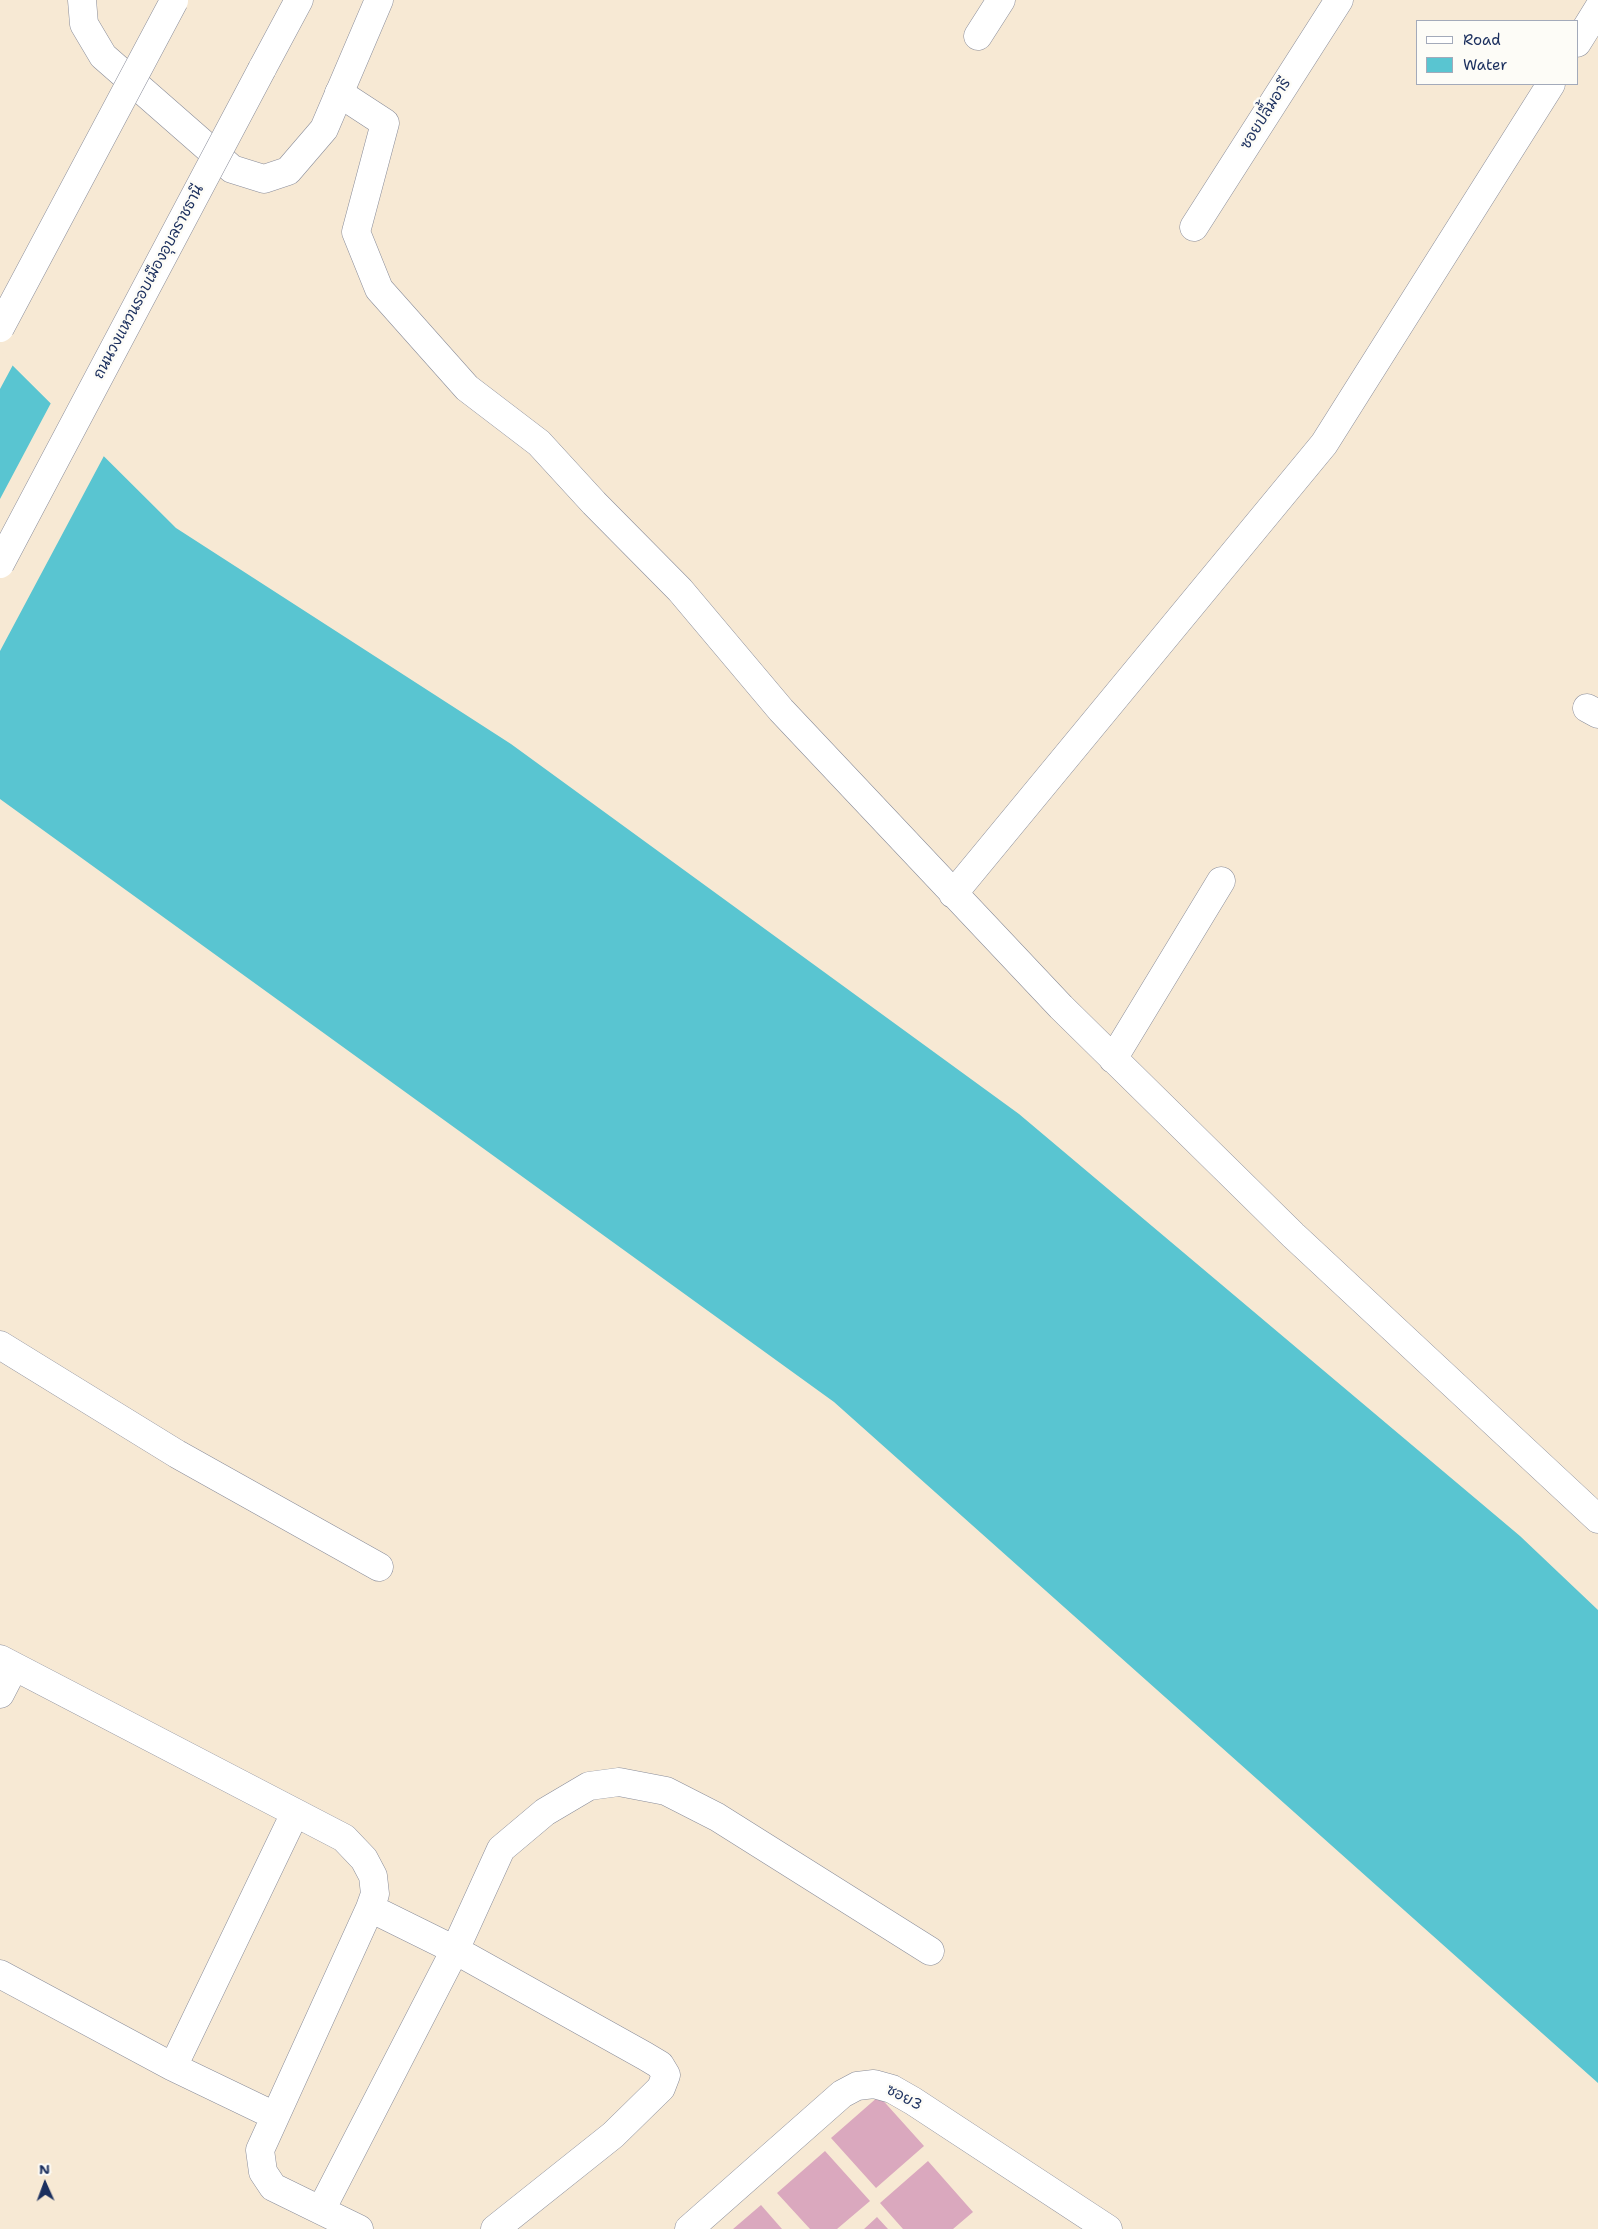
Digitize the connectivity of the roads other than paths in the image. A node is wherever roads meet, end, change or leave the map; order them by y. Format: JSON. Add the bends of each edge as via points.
{"nodes":[{"id":1,"x":82,"y":0,"type":"edge"},
{"id":2,"x":174,"y":0,"type":"edge"},
{"id":3,"x":299,"y":0,"type":"edge"},
{"id":4,"x":379,"y":0,"type":"edge"},
{"id":5,"x":1001,"y":0,"type":"edge"},
{"id":6,"x":1338,"y":0,"type":"edge"},
{"id":7,"x":1598,"y":9,"type":"edge"},
{"id":8,"x":978,"y":36,"type":"dead end"},
{"id":9,"x":1578,"y":41,"type":"edge"},
{"id":10,"x":1550,"y":85,"type":"edge"},
{"id":11,"x":339,"y":93,"type":"junction"},
{"id":12,"x":1194,"y":227,"type":"dead end"},
{"id":13,"x":0,"y":328,"type":"edge"},
{"id":14,"x":0,"y":564,"type":"edge"},
{"id":15,"x":1221,"y":881,"type":"dead end"},
{"id":16,"x":953,"y":894,"type":"junction"},
{"id":17,"x":1113,"y":1058,"type":"junction"},
{"id":18,"x":0,"y":1344,"type":"edge"},
{"id":19,"x":1598,"y":1519,"type":"edge"},
{"id":20,"x":379,"y":1567,"type":"dead end"},
{"id":21,"x":7,"y":1663,"type":"edge"},
{"id":22,"x":0,"y":1694,"type":"edge"},
{"id":23,"x":295,"y":1813,"type":"junction"},
{"id":24,"x":370,"y":1908,"type":"junction"},
{"id":25,"x":455,"y":1950,"type":"junction"},
{"id":26,"x":930,"y":1951,"type":"dead end"},
{"id":27,"x":0,"y":1974,"type":"edge"},
{"id":28,"x":173,"y":2067,"type":"junction"},
{"id":29,"x":275,"y":2116,"type":"junction"},
{"id":30,"x":321,"y":2210,"type":"junction"},
{"id":31,"x":1094,"y":2225,"type":"edge"},
{"id":32,"x":359,"y":2229,"type":"edge"},
{"id":33,"x":495,"y":2229,"type":"edge"},
{"id":34,"x":690,"y":2229,"type":"edge"}],
"edges":[{"from":1,"to":11,"type":"main road","via":[[84,24],[103,56],[232,169],[264,179],[288,171],[324,129]]},
{"from":2,"to":13,"type":"main road","bridge":true},
{"from":3,"to":14,"type":"main road","name":"ถนนวงแหวนรอบเมืองอุบลราชธานี","bridge":true},
{"from":4,"to":11,"type":"main road"},
{"from":5,"to":8,"type":"main road"},
{"from":6,"to":12,"type":"main road","name":"ซอยปลื้มอารี"},
{"from":7,"to":9,"type":"main road"},
{"from":10,"to":16,"type":"main road","via":[[1324,444]]},
{"from":11,"to":16,"type":"main road","via":[[386,123],[356,232],[379,289],[467,388],[539,443],[594,504],[680,590],[781,710]]},
{"from":15,"to":17,"type":"main road"},
{"from":16,"to":17,"type":"main road"},
{"from":17,"to":19,"type":"main road","via":[[1292,1235]]},
{"from":18,"to":20,"type":"main road","via":[[177,1454]]},
{"from":21,"to":22,"type":"main road"},
{"from":21,"to":23,"type":"main road"},
{"from":23,"to":24,"type":"main road","via":[[344,1838],[364,1859],[373,1876],[375,1894]]},
{"from":23,"to":28,"type":"main road"},
{"from":24,"to":25,"type":"main road"},
{"from":24,"to":29,"type":"main road"},
{"from":25,"to":26,"type":"main road","via":[[501,1849],[545,1812],[588,1786],[619,1782],[666,1790],[717,1817]]},
{"from":25,"to":30,"type":"main road"},
{"from":25,"to":33,"type":"main road","via":[[645,2056],[660,2065],[666,2075],[661,2088],[613,2135]]},
{"from":27,"to":28,"type":"main road"},
{"from":28,"to":29,"type":"main road"},
{"from":29,"to":30,"type":"main road","via":[[260,2150],[263,2172],[274,2187]]},
{"from":30,"to":32,"type":"main road"},
{"from":31,"to":34,"type":"main road","name":"ซอย3","via":[[913,2101],[892,2089],[874,2084],[856,2086],[842,2094]]}]}
